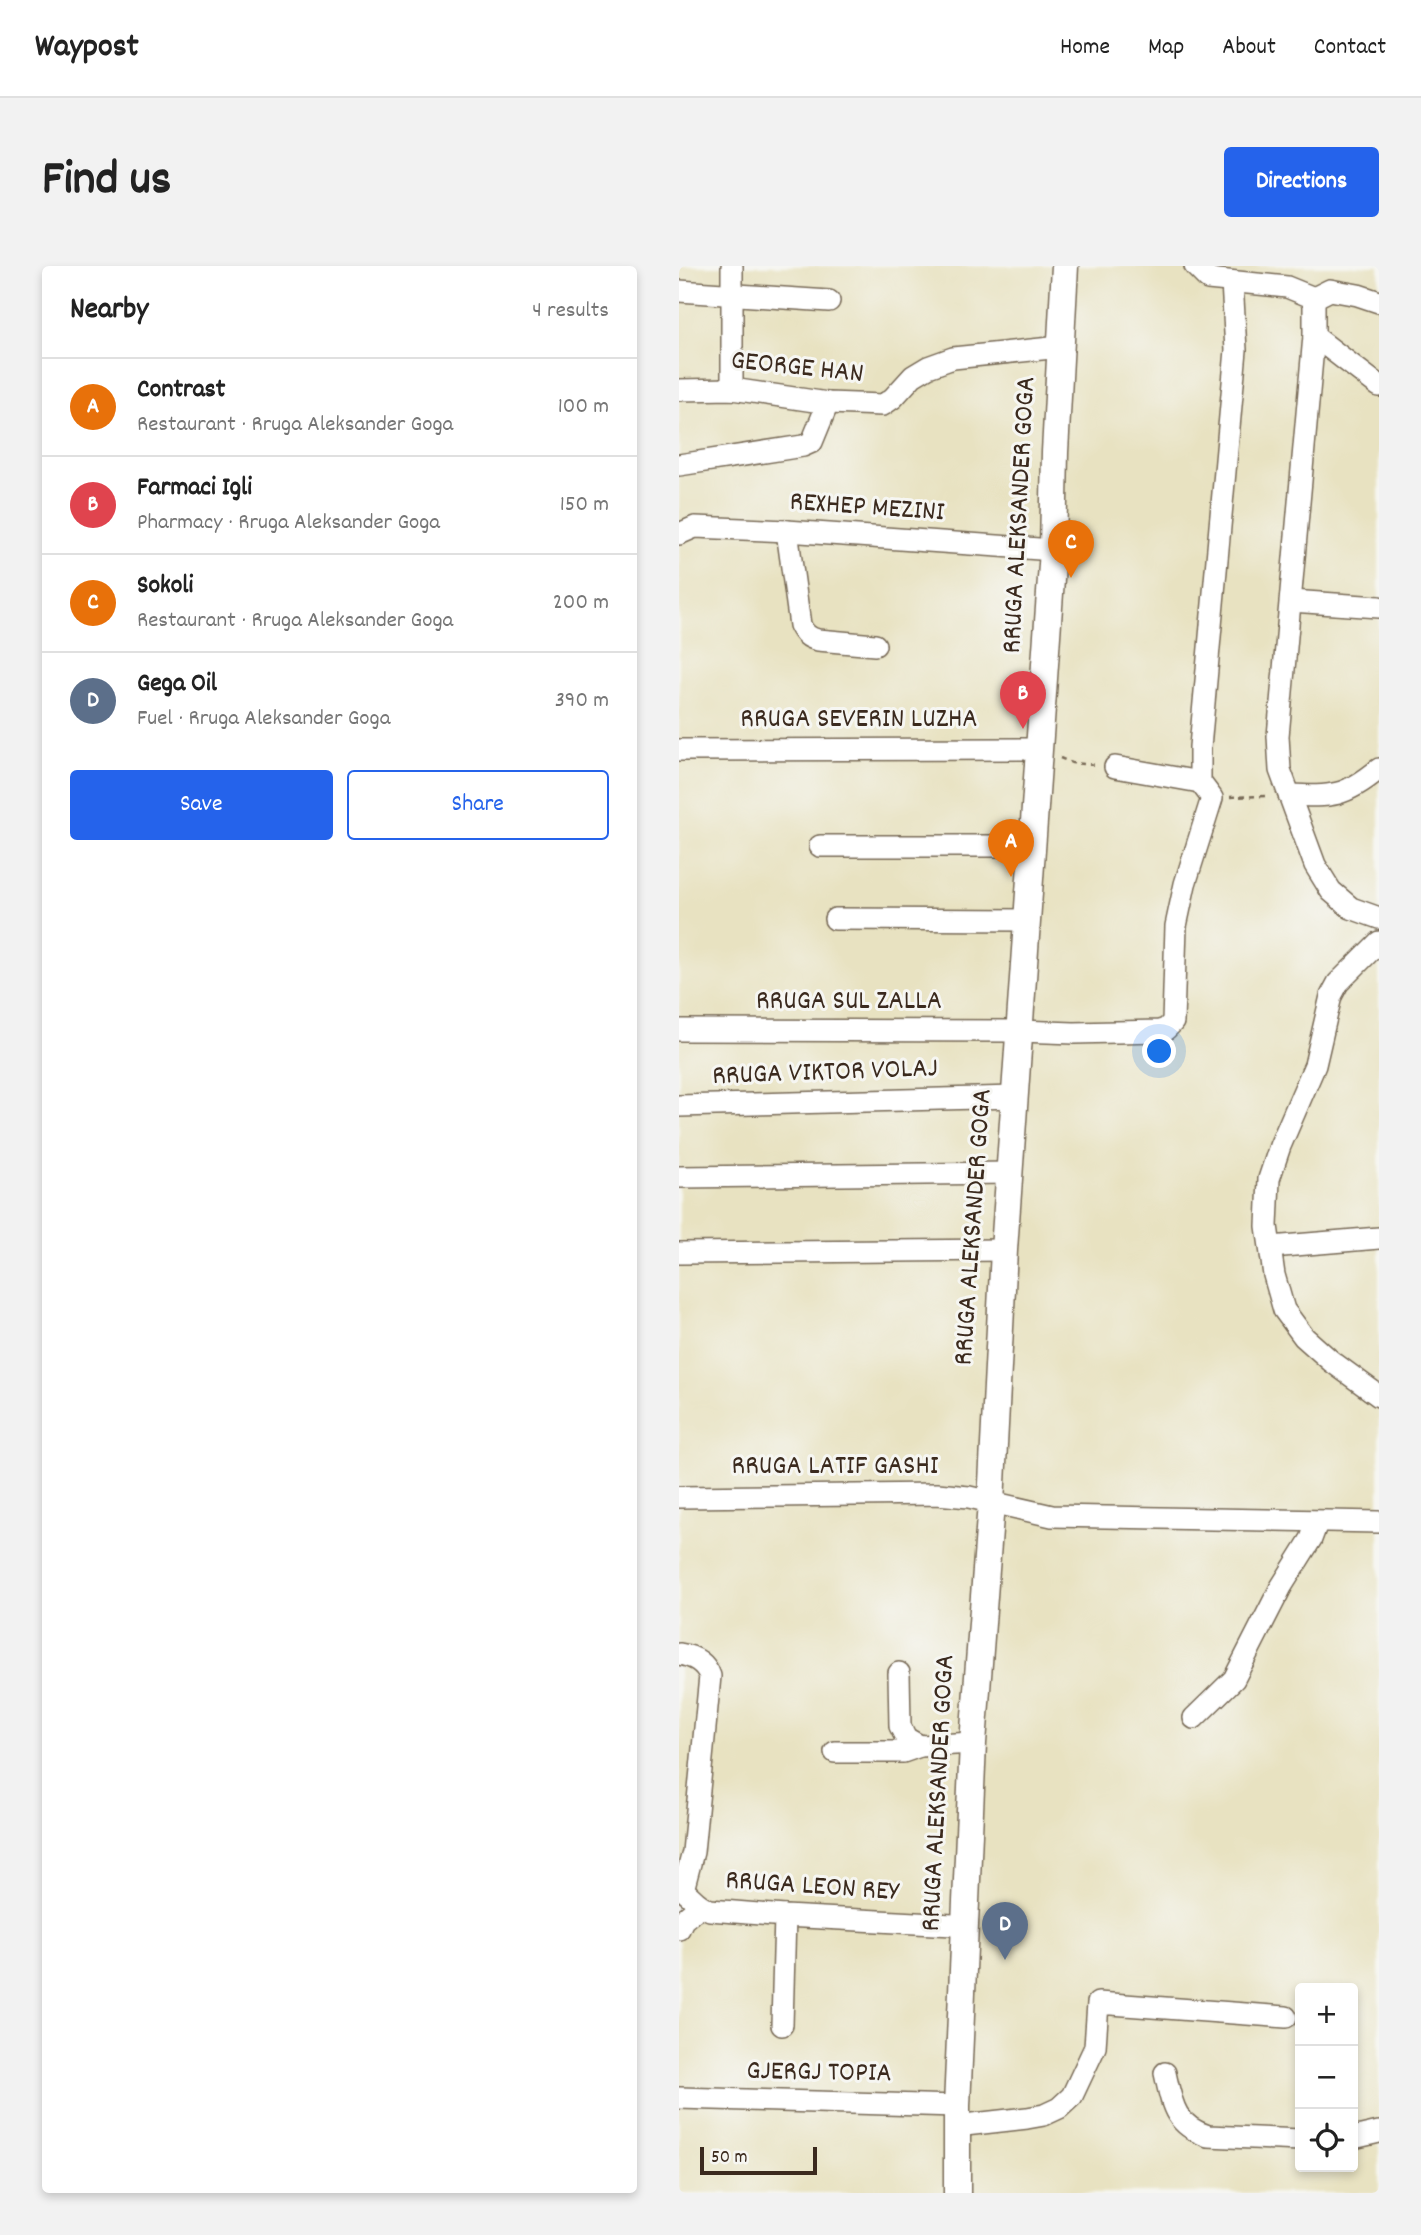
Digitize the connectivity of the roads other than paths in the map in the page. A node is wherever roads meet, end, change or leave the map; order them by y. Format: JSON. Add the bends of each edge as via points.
{"nodes":[{"id":1,"x":732,"y":266,"type":"edge"},
{"id":2,"x":1065,"y":266,"type":"edge"},
{"id":3,"x":1195,"y":266,"type":"edge"},
{"id":4,"x":1232,"y":282,"type":"junction"},
{"id":5,"x":679,"y":291,"type":"edge"},
{"id":6,"x":733,"y":293,"type":"junction"},
{"id":7,"x":1314,"y":298,"type":"junction"},
{"id":8,"x":829,"y":301,"type":"dead end"},
{"id":9,"x":1379,"y":302,"type":"edge"},
{"id":10,"x":1314,"y":336,"type":"junction"},
{"id":11,"x":1061,"y":347,"type":"junction"},
{"id":12,"x":1379,"y":386,"type":"edge"},
{"id":13,"x":732,"y":389,"type":"junction"},
{"id":14,"x":679,"y":390,"type":"edge"},
{"id":15,"x":828,"y":403,"type":"junction"},
{"id":16,"x":679,"y":465,"type":"edge"},
{"id":17,"x":787,"y":531,"type":"junction"},
{"id":18,"x":679,"y":534,"type":"edge"},
{"id":19,"x":1053,"y":550,"type":"junction"},
{"id":20,"x":1291,"y":601,"type":"junction"},
{"id":21,"x":1379,"y":607,"type":"edge"},
{"id":22,"x":875,"y":645,"type":"dead end"},
{"id":23,"x":1039,"y":749,"type":"junction"},
{"id":24,"x":679,"y":750,"type":"edge"},
{"id":25,"x":1115,"y":766,"type":"road end"},
{"id":26,"x":1379,"y":769,"type":"edge"},
{"id":27,"x":1206,"y":790,"type":"junction"},
{"id":28,"x":1289,"y":795,"type":"junction"},
{"id":29,"x":820,"y":846,"type":"dead end"},
{"id":30,"x":1032,"y":846,"type":"junction"},
{"id":31,"x":1379,"y":918,"type":"edge"},
{"id":32,"x":835,"y":919,"type":"dead end"},
{"id":33,"x":1027,"y":920,"type":"junction"},
{"id":34,"x":1379,"y":942,"type":"edge"},
{"id":35,"x":679,"y":1030,"type":"edge"},
{"id":36,"x":1020,"y":1031,"type":"junction"},
{"id":37,"x":1015,"y":1097,"type":"junction"},
{"id":38,"x":679,"y":1106,"type":"edge"},
{"id":39,"x":1010,"y":1172,"type":"junction"},
{"id":40,"x":679,"y":1177,"type":"edge"},
{"id":41,"x":1379,"y":1238,"type":"edge"},
{"id":42,"x":1271,"y":1247,"type":"junction"},
{"id":43,"x":1004,"y":1250,"type":"junction"},
{"id":44,"x":679,"y":1253,"type":"edge"},
{"id":45,"x":1379,"y":1396,"type":"edge"},
{"id":46,"x":679,"y":1497,"type":"edge"},
{"id":47,"x":991,"y":1503,"type":"junction"},
{"id":48,"x":1317,"y":1522,"type":"junction"},
{"id":49,"x":1379,"y":1522,"type":"edge"},
{"id":50,"x":679,"y":1654,"type":"edge"},
{"id":51,"x":899,"y":1673,"type":"dead end"},
{"id":52,"x":1194,"y":1718,"type":"dead end"},
{"id":53,"x":973,"y":1743,"type":"junction"},
{"id":54,"x":920,"y":1746,"type":"junction"},
{"id":55,"x":835,"y":1752,"type":"dead end"},
{"id":56,"x":687,"y":1817,"type":"edge"},
{"id":57,"x":681,"y":1889,"type":"edge"},
{"id":58,"x":699,"y":1907,"type":"junction"},
{"id":59,"x":785,"y":1916,"type":"junction"},
{"id":60,"x":964,"y":1928,"type":"junction"},
{"id":61,"x":679,"y":1929,"type":"edge"},
{"id":62,"x":1286,"y":2017,"type":"dead end"},
{"id":63,"x":782,"y":2025,"type":"dead end"},
{"id":64,"x":1165,"y":2073,"type":"dead end"},
{"id":65,"x":679,"y":2098,"type":"edge"},
{"id":66,"x":956,"y":2116,"type":"junction"},
{"id":67,"x":1379,"y":2132,"type":"edge"},
{"id":68,"x":1358,"y":2137,"type":"edge"},
{"id":69,"x":1295,"y":2140,"type":"edge"},
{"id":70,"x":957,"y":2193,"type":"edge"}],
"edges":[{"from":1,"to":6,"type":"street"},
{"from":2,"to":11,"type":"main road","name":"RRUGA ALEKSANDER GOGA"},
{"from":3,"to":4,"type":"street","via":[[1208,279]]},
{"from":4,"to":7,"type":"street","via":[[1287,287]]},
{"from":4,"to":27,"type":"street","via":[[1236,350],[1200,747]]},
{"from":5,"to":6,"type":"street"},
{"from":6,"to":8,"type":"street"},
{"from":6,"to":13,"type":"street"},
{"from":7,"to":9,"type":"street","via":[[1330,290]]},
{"from":7,"to":10,"type":"street"},
{"from":10,"to":12,"type":"street"},
{"from":10,"to":20,"type":"street"},
{"from":11,"to":15,"type":"street","name":"GEORGE HAN","via":[[953,358],[913,376],[883,405]]},
{"from":11,"to":19,"type":"main road","name":"RRUGA ALEKSANDER GOGA"},
{"from":13,"to":14,"type":"street","name":"GEORGE HAN"},
{"from":13,"to":15,"type":"street","name":"GEORGE HAN"},
{"from":15,"to":16,"type":"street","via":[[817,434],[803,446]]},
{"from":17,"to":18,"type":"street","name":"REXHEP MEZINI","via":[[695,527]]},
{"from":17,"to":19,"type":"street","name":"REXHEP MEZINI"},
{"from":17,"to":22,"type":"street","via":[[804,633],[812,639]]},
{"from":19,"to":23,"type":"main road","name":"RRUGA ALEKSANDER GOGA"},
{"from":20,"to":21,"type":"street"},
{"from":20,"to":28,"type":"street","via":[[1277,736],[1280,769]]},
{"from":23,"to":24,"type":"street","name":"RRUGA SEVERIN LUZHA"},
{"from":23,"to":30,"type":"main road","name":"RRUGA ALEKSANDER GOGA"},
{"from":25,"to":27,"type":"street"},
{"from":26,"to":28,"type":"street","via":[[1346,792],[1326,797]]},
{"from":27,"to":36,"type":"street","name":"RRUGA SUL ZALLA","via":[[1176,926],[1170,1026],[1159,1031]]},
{"from":28,"to":31,"type":"street","via":[[1315,865],[1331,891],[1352,908]]},
{"from":29,"to":30,"type":"street"},
{"from":30,"to":33,"type":"main road","name":"RRUGA ALEKSANDER GOGA"},
{"from":32,"to":33,"type":"street"},
{"from":33,"to":36,"type":"main road","name":"RRUGA ALEKSANDER GOGA"},
{"from":34,"to":42,"type":"street","via":[[1331,996],[1315,1065],[1269,1179]]},
{"from":35,"to":36,"type":"street","name":"RRUGA SUL ZALLA"},
{"from":36,"to":37,"type":"main road","name":"RRUGA ALEKSANDER GOGA"},
{"from":37,"to":38,"type":"street","name":"RRUGA VIKTOR VOLAJ"},
{"from":37,"to":39,"type":"main road","name":"RRUGA ALEKSANDER GOGA"},
{"from":39,"to":40,"type":"street"},
{"from":39,"to":43,"type":"main road","name":"RRUGA ALEKSANDER GOGA"},
{"from":41,"to":42,"type":"street"},
{"from":42,"to":45,"type":"street","via":[[1284,1310],[1304,1337]]},
{"from":43,"to":44,"type":"street"},
{"from":43,"to":47,"type":"main road","name":"RRUGA ALEKSANDER GOGA"},
{"from":46,"to":47,"type":"street","name":"RRUGA LATIF GASHI","via":[[937,1494]]},
{"from":47,"to":48,"type":"street","name":"RRUGA LATIF GASHI","via":[[1052,1516]]},
{"from":47,"to":53,"type":"main road","name":"RRUGA ALEKSANDER GOGA"},
{"from":48,"to":49,"type":"street","name":"RRUGA LATIF GASHI"},
{"from":48,"to":52,"type":"street","via":[[1234,1679]]},
{"from":50,"to":56,"type":"street","via":[[699,1661],[710,1676]]},
{"from":51,"to":54,"type":"street","via":[[899,1727]]},
{"from":53,"to":54,"type":"street"},
{"from":53,"to":60,"type":"main road","name":"RRUGA ALEKSANDER GOGA"},
{"from":54,"to":55,"type":"street","via":[[903,1752]]},
{"from":56,"to":57,"type":"street","via":[[693,1852]]},
{"from":57,"to":58,"type":"street","name":"RRUGA LEON REY"},
{"from":58,"to":59,"type":"street","name":"RRUGA LEON REY"},
{"from":58,"to":61,"type":"street","name":"RRUGA LEON REY"},
{"from":59,"to":60,"type":"street","name":"RRUGA LEON REY"},
{"from":59,"to":63,"type":"street"},
{"from":60,"to":66,"type":"main road","name":"RRUGA ALEKSANDER GOGA"},
{"from":62,"to":66,"type":"street","name":"GJERGJ TOPIA","via":[[1098,2003],[1095,2047],[1072,2096],[1059,2108],[1027,2118]]},
{"from":64,"to":69,"type":"street","via":[[1171,2103],[1193,2132]]},
{"from":65,"to":66,"type":"street","name":"GJERGJ TOPIA"},
{"from":66,"to":70,"type":"main road","name":"RRUGA ALEKSANDER GOGA"},
{"from":67,"to":68,"type":"street"}]}
